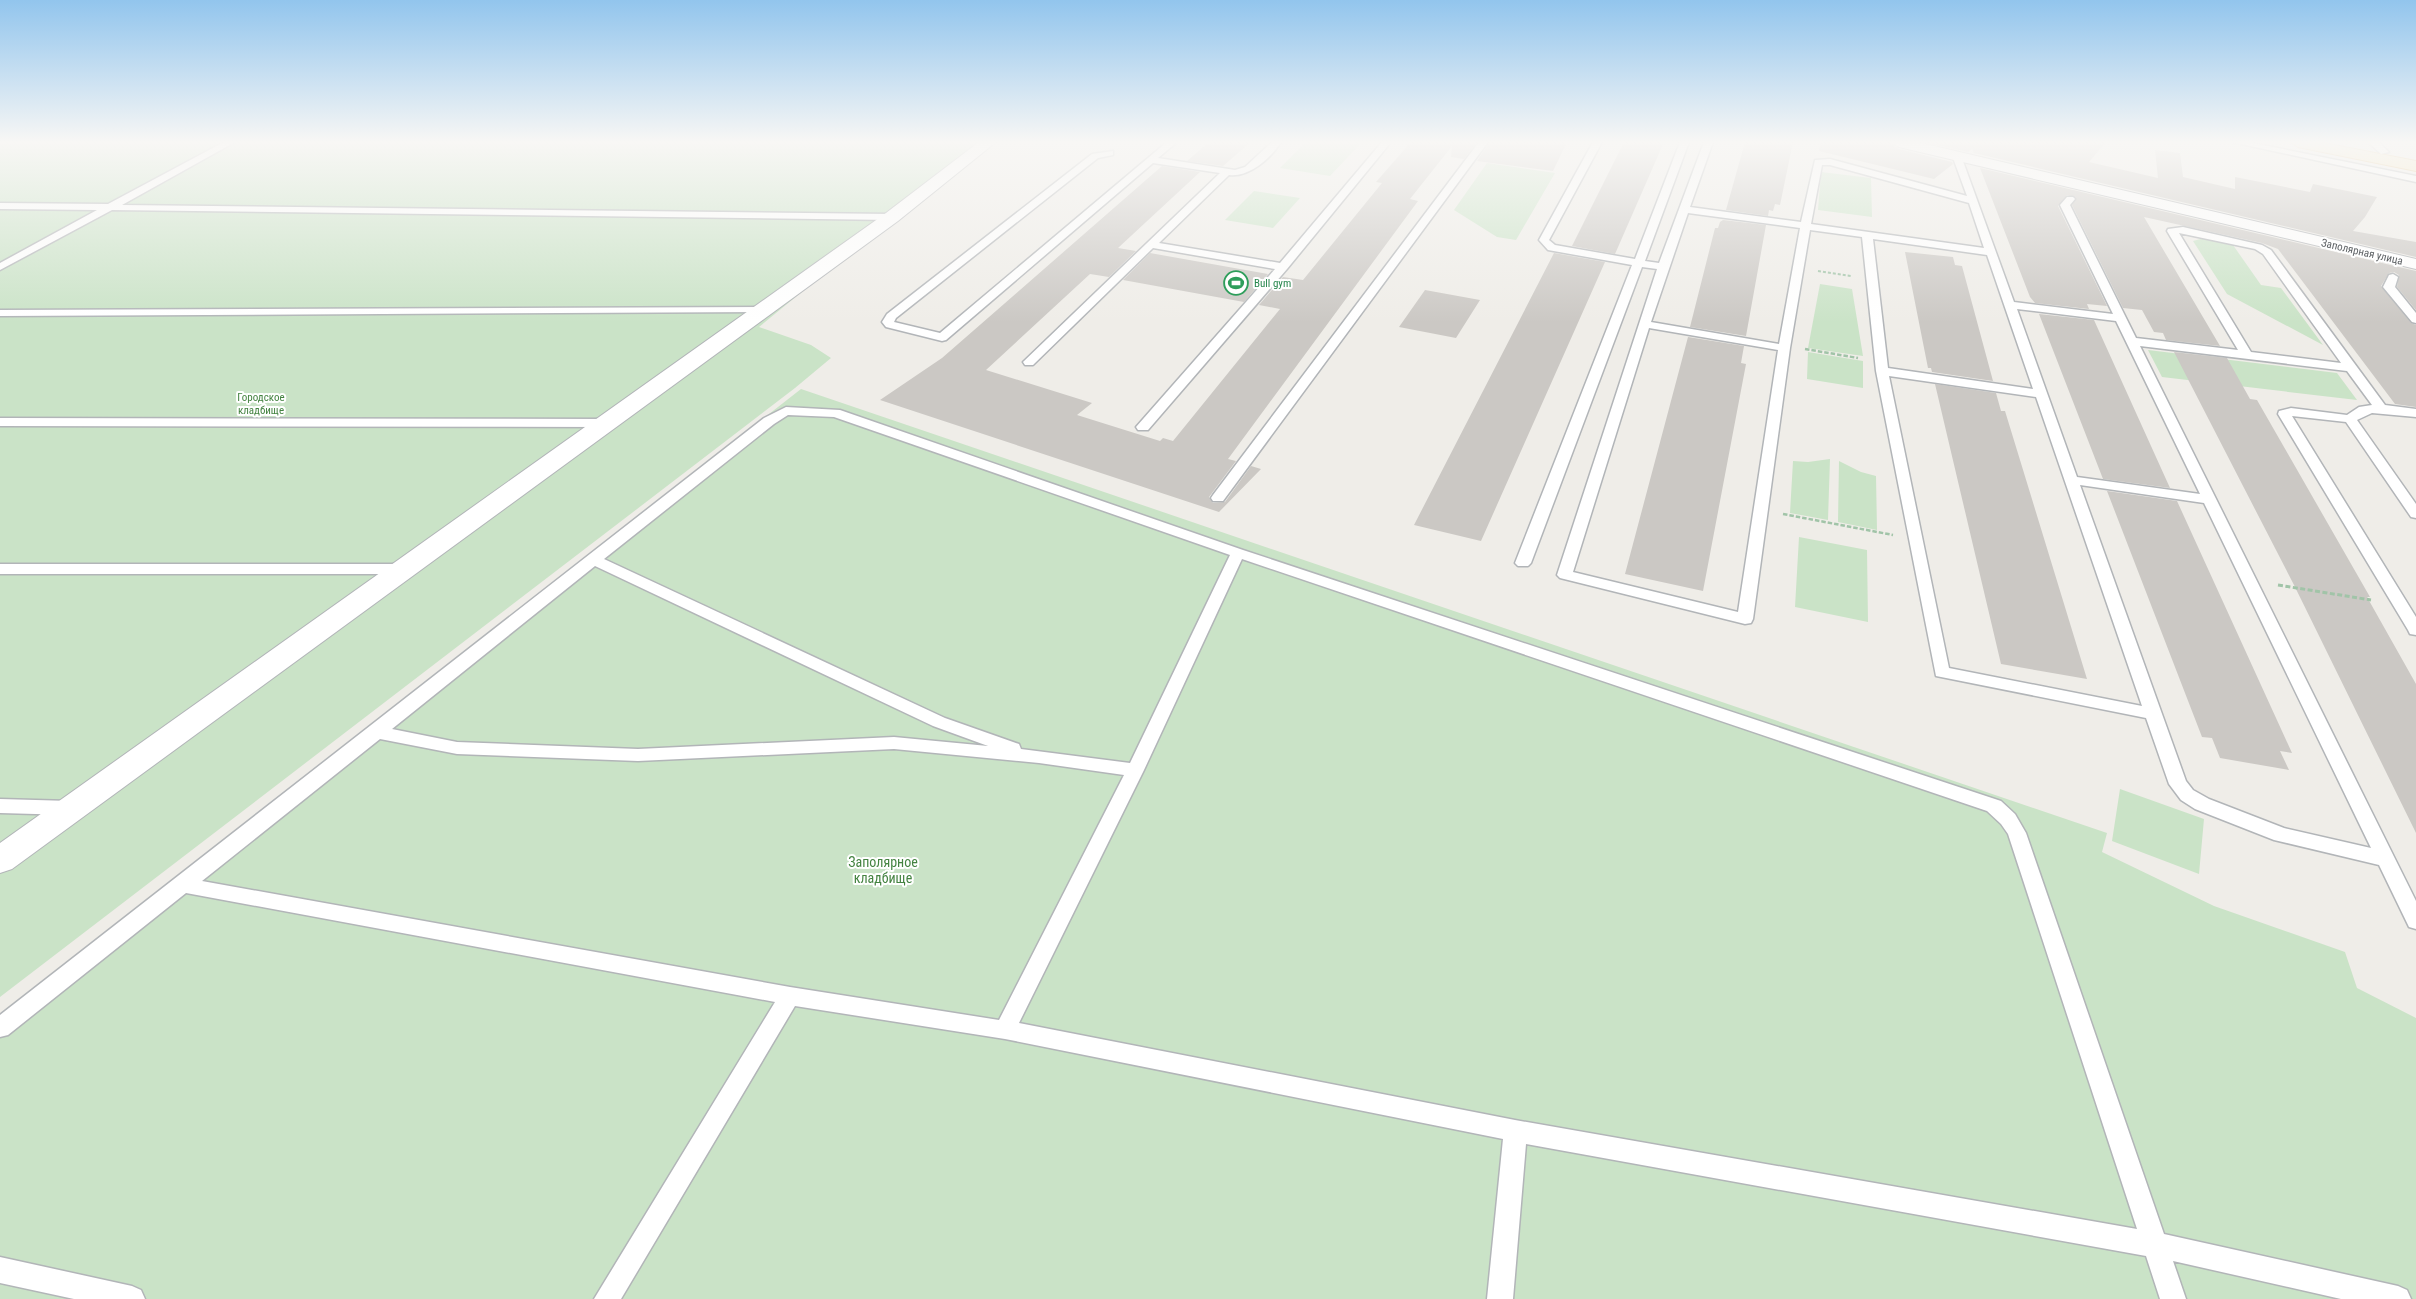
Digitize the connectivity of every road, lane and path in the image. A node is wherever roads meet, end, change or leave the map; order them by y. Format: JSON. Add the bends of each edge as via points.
{"nodes":[{"id":1,"x":119,"y":203,"type":"edge"},
{"id":2,"x":910,"y":203,"type":"edge"},
{"id":3,"x":1035,"y":203,"type":"edge"},
{"id":4,"x":1101,"y":203,"type":"edge"},
{"id":5,"x":1196,"y":203,"type":"edge"},
{"id":6,"x":1336,"y":203,"type":"edge"},
{"id":7,"x":1438,"y":203,"type":"edge"},
{"id":8,"x":1564,"y":203,"type":"edge"},
{"id":9,"x":1661,"y":203,"type":"edge"},
{"id":10,"x":1686,"y":203,"type":"edge"},
{"id":11,"x":1810,"y":203,"type":"edge"},
{"id":12,"x":1974,"y":203,"type":"edge"},
{"id":13,"x":2067,"y":203,"type":"edge"},
{"id":14,"x":2119,"y":203,"type":"edge"},
{"id":15,"x":0,"y":206,"type":"edge"},
{"id":16,"x":111,"y":207,"type":"junction"},
{"id":17,"x":1684,"y":209,"type":"junction"},
{"id":18,"x":892,"y":217,"type":"junction"},
{"id":19,"x":1805,"y":226,"type":"junction"},
{"id":20,"x":1867,"y":235,"type":"junction"},
{"id":21,"x":1152,"y":245,"type":"junction"},
{"id":22,"x":1991,"y":252,"type":"junction"},
{"id":23,"x":1638,"y":263,"type":"junction"},
{"id":24,"x":0,"y":267,"type":"edge"},
{"id":25,"x":1283,"y":267,"type":"junction"},
{"id":26,"x":1663,"y":267,"type":"junction"},
{"id":27,"x":1798,"y":268,"type":"junction"},
{"id":28,"x":2402,"y":268,"type":"edge"},
{"id":29,"x":1872,"y":279,"type":"junction"},
{"id":30,"x":2010,"y":305,"type":"junction"},
{"id":31,"x":764,"y":310,"type":"junction"},
{"id":32,"x":0,"y":313,"type":"edge"},
{"id":33,"x":2120,"y":318,"type":"junction"},
{"id":34,"x":2416,"y":320,"type":"edge"},
{"id":35,"x":1645,"y":324,"type":"junction"},
{"id":36,"x":2131,"y":341,"type":"junction"},
{"id":37,"x":1784,"y":347,"type":"junction"},
{"id":38,"x":2247,"y":355,"type":"junction"},
{"id":39,"x":1029,"y":362,"type":"dead end"},
{"id":40,"x":1882,"y":366,"type":"junction"},
{"id":41,"x":2352,"y":368,"type":"junction"},
{"id":42,"x":2041,"y":394,"type":"junction"},
{"id":43,"x":2382,"y":409,"type":"junction"},
{"id":44,"x":2416,"y":414,"type":"edge"},
{"id":45,"x":2350,"y":419,"type":"junction"},
{"id":46,"x":0,"y":422,"type":"edge"},
{"id":47,"x":608,"y":423,"type":"junction"},
{"id":48,"x":1142,"y":427,"type":"dead end"},
{"id":49,"x":2070,"y":480,"type":"junction"},
{"id":50,"x":1218,"y":498,"type":"dead end"},
{"id":51,"x":2210,"y":500,"type":"junction"},
{"id":52,"x":1761,"y":510,"type":"junction"},
{"id":53,"x":2416,"y":514,"type":"edge"},
{"id":54,"x":1916,"y":540,"type":"junction"},
{"id":55,"x":1238,"y":553,"type":"junction"},
{"id":56,"x":594,"y":560,"type":"junction"},
{"id":57,"x":1523,"y":563,"type":"dead end"},
{"id":58,"x":0,"y":569,"type":"edge"},
{"id":59,"x":405,"y":569,"type":"junction"},
{"id":60,"x":2248,"y":581,"type":"junction"},
{"id":61,"x":2401,"y":605,"type":"junction"},
{"id":62,"x":2416,"y":630,"type":"edge"},
{"id":63,"x":2154,"y":714,"type":"junction"},
{"id":64,"x":377,"y":732,"type":"junction"},
{"id":65,"x":1038,"y":757,"type":"junction"},
{"id":66,"x":1134,"y":770,"type":"junction"},
{"id":67,"x":0,"y":806,"type":"edge"},
{"id":68,"x":74,"y":808,"type":"junction"},
{"id":69,"x":2385,"y":859,"type":"junction"},
{"id":70,"x":0,"y":860,"type":"edge"},
{"id":71,"x":182,"y":885,"type":"junction"},
{"id":72,"x":2416,"y":921,"type":"edge"},
{"id":73,"x":790,"y":996,"type":"junction"},
{"id":74,"x":0,"y":1028,"type":"edge"},
{"id":75,"x":1005,"y":1030,"type":"junction"},
{"id":76,"x":1515,"y":1131,"type":"junction"},
{"id":77,"x":2156,"y":1245,"type":"junction"},
{"id":78,"x":0,"y":1270,"type":"edge"},
{"id":79,"x":132,"y":1299,"type":"edge"},
{"id":80,"x":607,"y":1299,"type":"edge"},
{"id":81,"x":1500,"y":1299,"type":"edge"},
{"id":82,"x":2174,"y":1299,"type":"edge"},
{"id":83,"x":2398,"y":1299,"type":"edge"}],
"edges":[{"from":1,"to":16,"type":"lane"},
{"from":2,"to":18,"type":"street"},
{"from":3,"to":4,"type":"lane","via":[[891,316],[890,325],[942,337]]},
{"from":5,"to":21,"type":"lane"},
{"from":6,"to":25,"type":"lane"},
{"from":7,"to":50,"type":"lane"},
{"from":8,"to":23,"type":"lane","via":[[1544,240],[1546,244],[1552,248]]},
{"from":9,"to":23,"type":"lane"},
{"from":10,"to":17,"type":"lane"},
{"from":11,"to":19,"type":"lane"},
{"from":12,"to":22,"type":"lane"},
{"from":13,"to":33,"type":"lane","via":[[2065,205]]},
{"from":14,"to":28,"type":"street","name":"Заполярная улица"},
{"from":15,"to":16,"type":"lane"},
{"from":16,"to":18,"type":"lane"},
{"from":16,"to":24,"type":"lane"},
{"from":17,"to":19,"type":"lane"},
{"from":17,"to":26,"type":"lane"},
{"from":18,"to":31,"type":"street"},
{"from":19,"to":20,"type":"lane"},
{"from":19,"to":27,"type":"lane"},
{"from":20,"to":22,"type":"lane"},
{"from":20,"to":29,"type":"lane"},
{"from":21,"to":25,"type":"lane"},
{"from":21,"to":39,"type":"lane"},
{"from":22,"to":30,"type":"lane"},
{"from":23,"to":26,"type":"lane"},
{"from":23,"to":57,"type":"lane"},
{"from":25,"to":48,"type":"lane"},
{"from":26,"to":35,"type":"lane"},
{"from":27,"to":29,"type":"path"},
{"from":27,"to":37,"type":"lane"},
{"from":28,"to":34,"type":"lane","via":[[2389,287]]},
{"from":29,"to":40,"type":"lane"},
{"from":30,"to":33,"type":"lane"},
{"from":30,"to":42,"type":"lane"},
{"from":31,"to":32,"type":"lane"},
{"from":31,"to":47,"type":"street"},
{"from":33,"to":36,"type":"lane"},
{"from":35,"to":37,"type":"lane"},
{"from":35,"to":52,"type":"lane","via":[[1565,575],[1745,619]]},
{"from":36,"to":38,"type":"lane"},
{"from":36,"to":51,"type":"lane"},
{"from":37,"to":40,"type":"path"},
{"from":37,"to":52,"type":"lane"},
{"from":38,"to":41,"type":"lane"},
{"from":38,"to":41,"type":"lane","via":[[2172,231],[2183,230],[2264,250]]},
{"from":40,"to":42,"type":"lane"},
{"from":40,"to":54,"type":"lane"},
{"from":41,"to":43,"type":"lane"},
{"from":42,"to":49,"type":"lane"},
{"from":43,"to":44,"type":"lane"},
{"from":43,"to":45,"type":"lane","via":[[2355,413]]},
{"from":45,"to":53,"type":"lane"},
{"from":45,"to":61,"type":"lane","via":[[2291,412],[2284,414]]},
{"from":46,"to":47,"type":"lane"},
{"from":47,"to":59,"type":"street"},
{"from":49,"to":51,"type":"lane"},
{"from":49,"to":63,"type":"lane"},
{"from":51,"to":60,"type":"lane"},
{"from":52,"to":54,"type":"path"},
{"from":54,"to":63,"type":"lane","via":[[1942,672]]},
{"from":55,"to":56,"type":"lane","via":[[835,413],[786,411],[769,421]]},
{"from":55,"to":66,"type":"lane"},
{"from":55,"to":77,"type":"lane","via":[[1994,806],[2017,833]]},
{"from":56,"to":64,"type":"lane"},
{"from":56,"to":65,"type":"lane","via":[[939,722]]},
{"from":58,"to":59,"type":"lane"},
{"from":59,"to":68,"type":"street"},
{"from":60,"to":61,"type":"path"},
{"from":60,"to":69,"type":"lane"},
{"from":61,"to":62,"type":"lane"},
{"from":63,"to":69,"type":"lane","via":[[2178,784],[2187,795],[2281,835]]},
{"from":64,"to":65,"type":"lane","via":[[457,748],[638,755],[894,743]]},
{"from":64,"to":71,"type":"lane"},
{"from":65,"to":66,"type":"lane"},
{"from":66,"to":75,"type":"lane"},
{"from":67,"to":68,"type":"lane"},
{"from":68,"to":70,"type":"street"},
{"from":69,"to":72,"type":"lane"},
{"from":71,"to":73,"type":"lane"},
{"from":71,"to":74,"type":"lane"},
{"from":73,"to":75,"type":"lane"},
{"from":73,"to":80,"type":"lane"},
{"from":75,"to":76,"type":"lane"},
{"from":76,"to":77,"type":"lane"},
{"from":76,"to":81,"type":"lane"},
{"from":77,"to":82,"type":"lane"},
{"from":77,"to":83,"type":"lane"},
{"from":78,"to":79,"type":"lane"}]}
